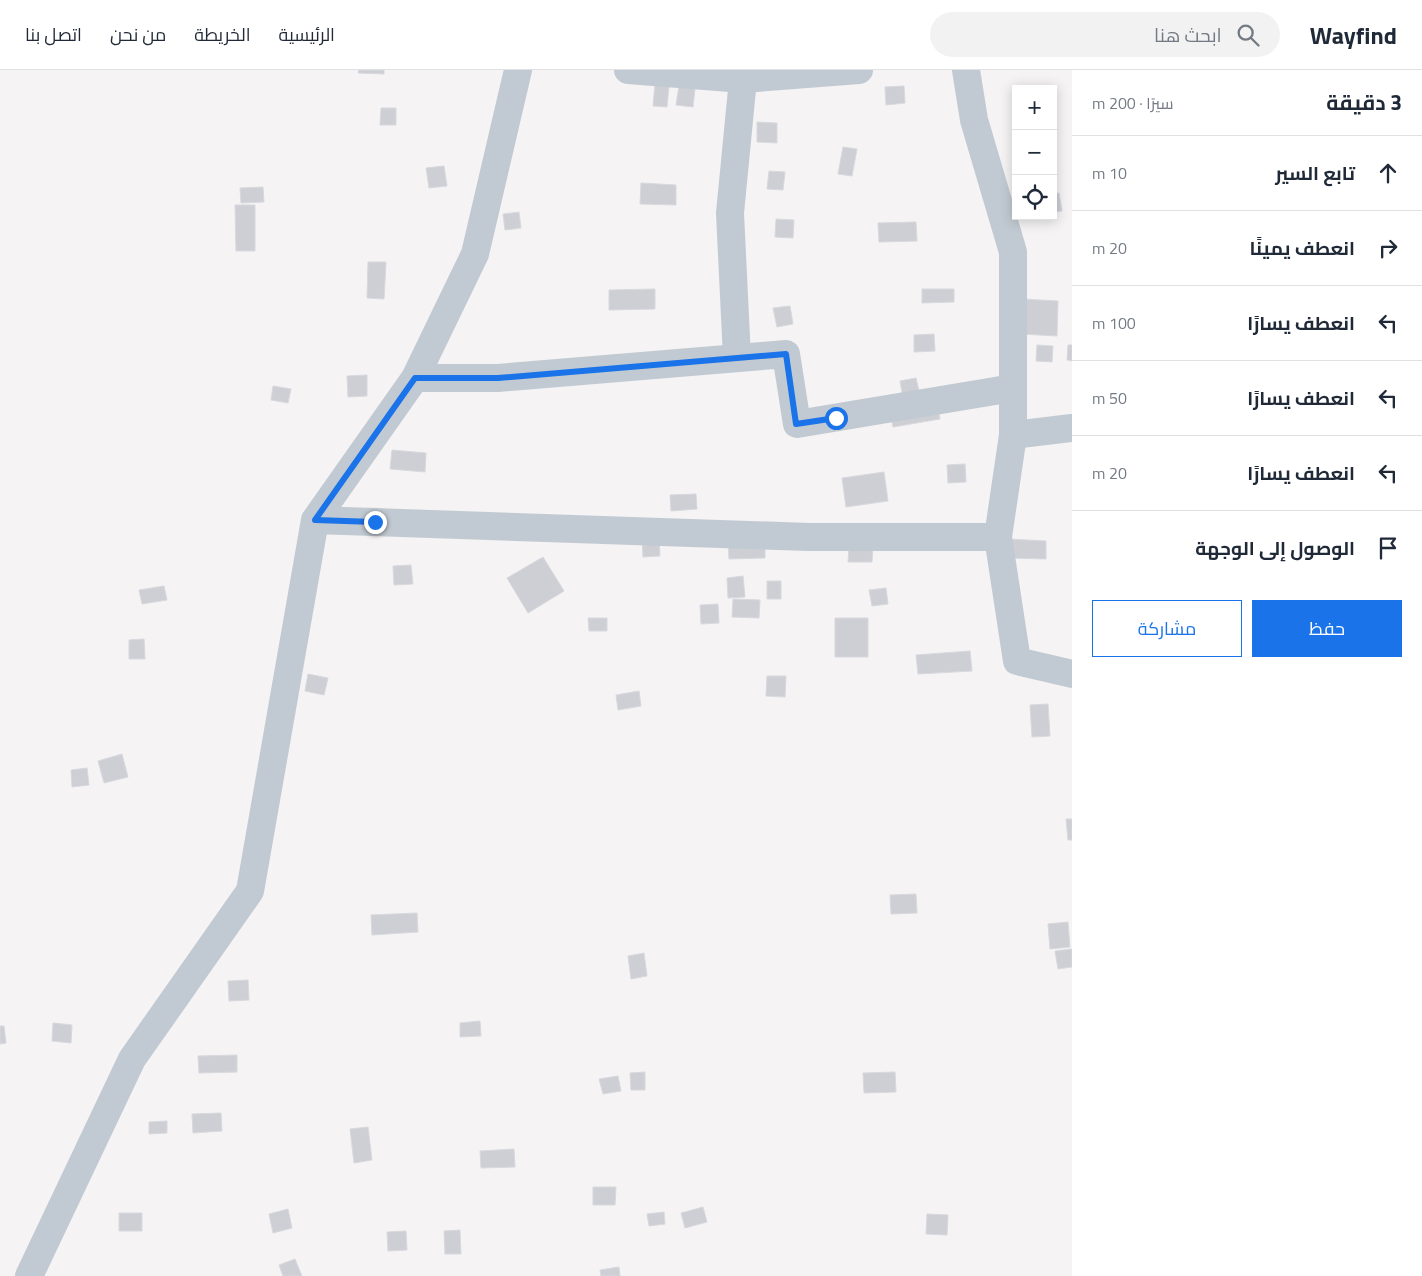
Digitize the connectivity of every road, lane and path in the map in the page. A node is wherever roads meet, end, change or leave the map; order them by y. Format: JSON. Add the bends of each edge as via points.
{"nodes":[{"id":1,"x":518,"y":70,"type":"edge"},
{"id":2,"x":628,"y":70,"type":"edge"},
{"id":3,"x":859,"y":70,"type":"edge"},
{"id":4,"x":966,"y":70,"type":"edge"},
{"id":5,"x":743,"y":79,"type":"junction"},
{"id":6,"x":737,"y":358,"type":"junction"},
{"id":7,"x":415,"y":378,"type":"junction"},
{"id":8,"x":1013,"y":388,"type":"junction"},
{"id":9,"x":1072,"y":428,"type":"edge"},
{"id":10,"x":1013,"y":435,"type":"junction"},
{"id":11,"x":315,"y":520,"type":"junction"},
{"id":12,"x":998,"y":537,"type":"junction"},
{"id":13,"x":1072,"y":674,"type":"edge"},
{"id":14,"x":29,"y":1276,"type":"edge"}],
"edges":[{"from":1,"to":7,"type":"street","via":[[475,254]]},
{"from":2,"to":5,"type":"street"},
{"from":3,"to":5,"type":"street"},
{"from":4,"to":8,"type":"street","via":[[974,120],[1013,252]]},
{"from":5,"to":6,"type":"street","via":[[730,214]]},
{"from":6,"to":7,"type":"street","via":[[498,378]]},
{"from":6,"to":8,"type":"street","via":[[786,354],[796,424]]},
{"from":7,"to":11,"type":"street"},
{"from":8,"to":10,"type":"street"},
{"from":9,"to":10,"type":"street"},
{"from":10,"to":12,"type":"street"},
{"from":11,"to":12,"type":"street","via":[[800,537]]},
{"from":11,"to":14,"type":"street","via":[[250,891],[132,1060]]},
{"from":12,"to":13,"type":"street","via":[[1017,661]]}]}
